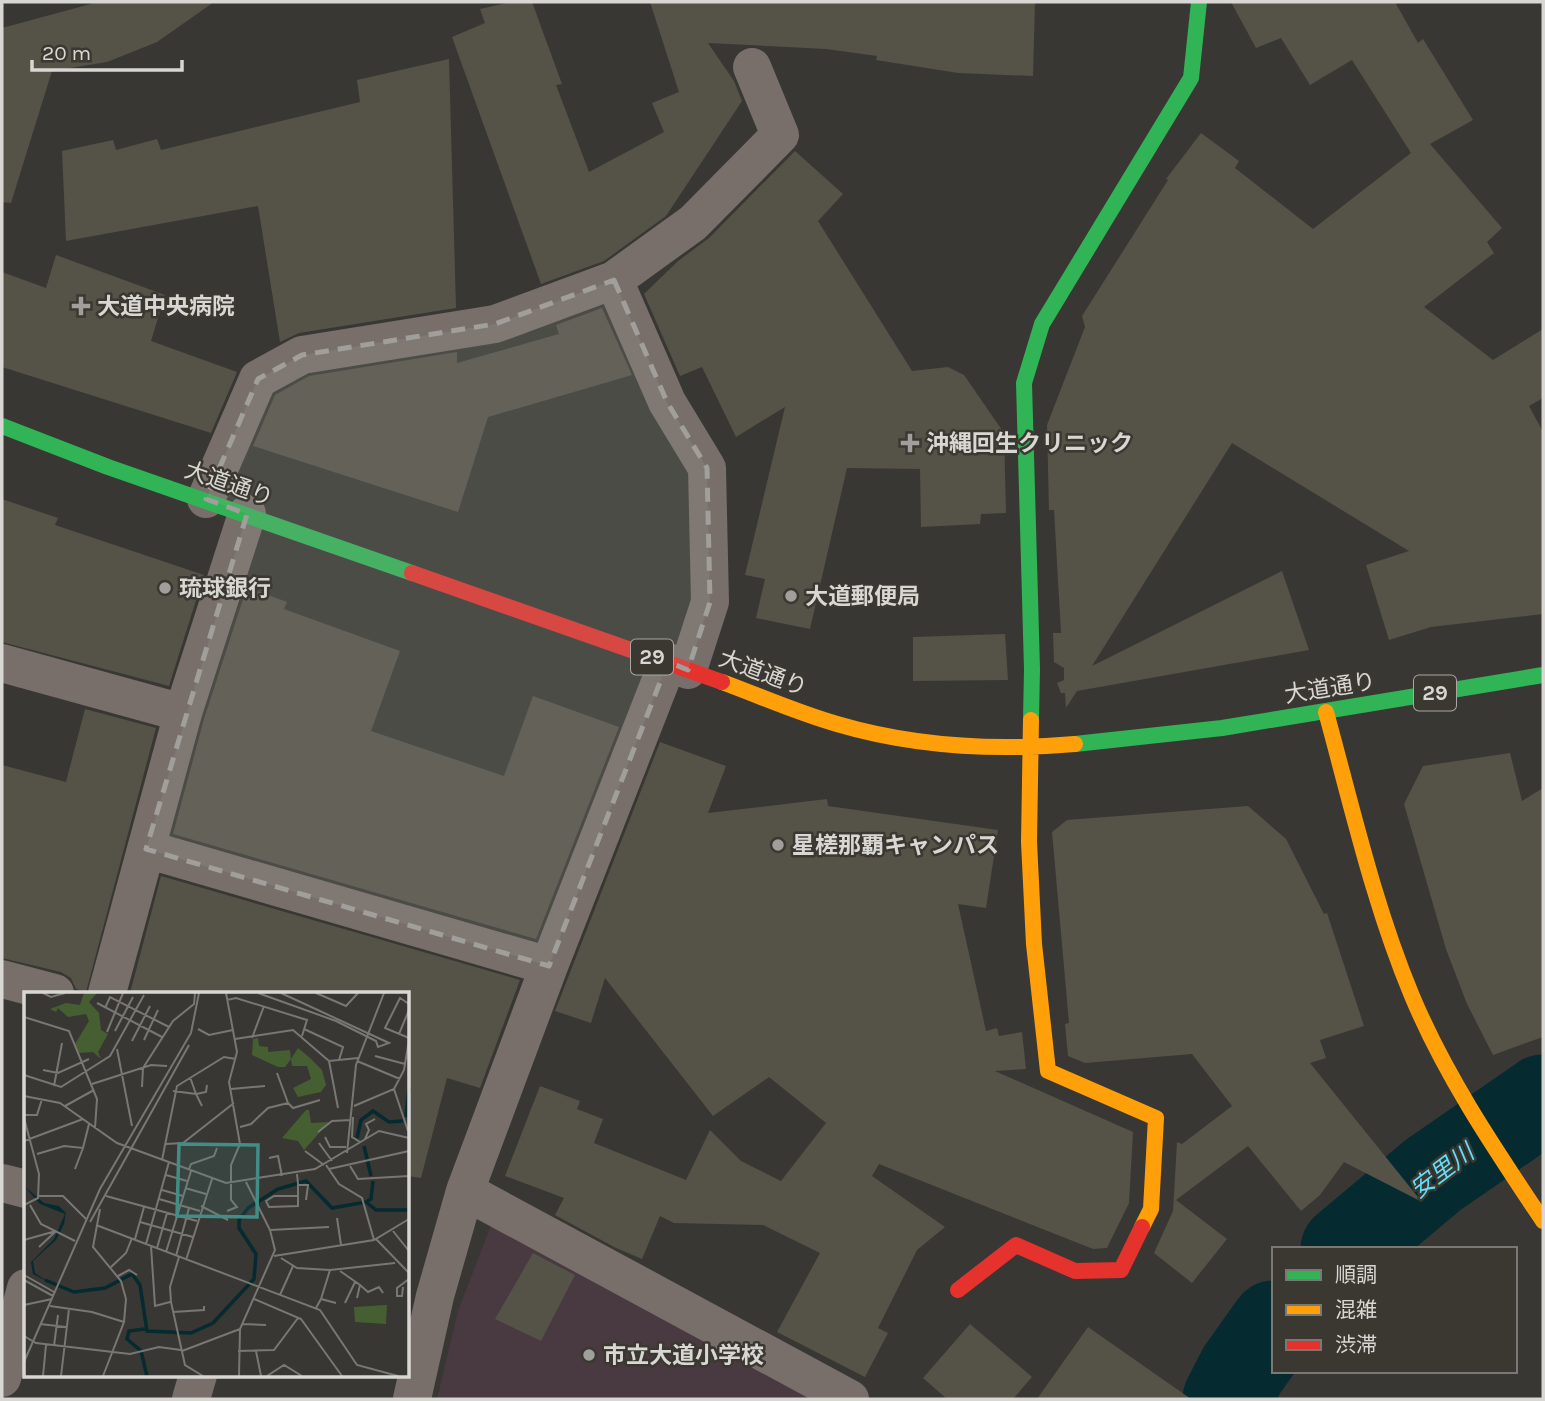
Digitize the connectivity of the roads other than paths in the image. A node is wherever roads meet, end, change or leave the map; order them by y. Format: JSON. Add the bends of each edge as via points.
{"nodes":[{"id":1,"x":1199,"y":2,"type":"edge"},
{"id":2,"x":752,"y":67,"type":"dead end"},
{"id":3,"x":614,"y":280,"type":"junction"},
{"id":4,"x":2,"y":426,"type":"edge"},
{"id":5,"x":206,"y":499,"type":"junction"},
{"id":6,"x":247,"y":514,"type":"junction"},
{"id":7,"x":2,"y":663,"type":"edge"},
{"id":8,"x":678,"y":666,"type":"junction"},
{"id":9,"x":1543,"y":675,"type":"edge"},
{"id":10,"x":1326,"y":712,"type":"junction"},
{"id":11,"x":183,"y":713,"type":"junction"},
{"id":12,"x":1030,"y":748,"type":"junction"},
{"id":13,"x":146,"y":849,"type":"junction"},
{"id":14,"x":549,"y":966,"type":"junction"},
{"id":15,"x":2,"y":979,"type":"edge"},
{"id":16,"x":51,"y":992,"type":"edge"},
{"id":17,"x":107,"y":992,"type":"edge"},
{"id":18,"x":2,"y":1182,"type":"edge"},
{"id":19,"x":24,"y":1188,"type":"edge"},
{"id":20,"x":465,"y":1191,"type":"junction"},
{"id":21,"x":1543,"y":1221,"type":"edge"},
{"id":22,"x":958,"y":1290,"type":"dead end"},
{"id":23,"x":421,"y":1293,"type":"edge"},
{"id":24,"x":24,"y":1296,"type":"edge"},
{"id":25,"x":198,"y":1376,"type":"edge"},
{"id":26,"x":2,"y":1378,"type":"edge"},
{"id":27,"x":2,"y":1395,"type":"edge"},
{"id":28,"x":19,"y":1399,"type":"edge"},
{"id":29,"x":191,"y":1399,"type":"edge"},
{"id":30,"x":412,"y":1399,"type":"edge"},
{"id":31,"x":850,"y":1399,"type":"edge"}],
"edges":[{"from":1,"to":12,"type":"street","via":[[1191,78],[1042,324],[1024,383]]},
{"from":2,"to":3,"type":"street","via":[[780,135],[693,223]]},
{"from":3,"to":5,"type":"street","via":[[495,324],[302,355],[258,379]]},
{"from":3,"to":8,"type":"street","via":[[667,402],[707,468],[710,602]]},
{"from":4,"to":5,"type":"street","name":"大道通り","number":"29"},
{"from":5,"to":6,"type":"street","name":"大道通り","number":"29"},
{"from":6,"to":8,"type":"street","name":"大道通り","number":"29"},
{"from":6,"to":11,"type":"street"},
{"from":7,"to":11,"type":"street"},
{"from":8,"to":12,"type":"street","name":"大道通り","number":"29","via":[[869,732],[931,744]]},
{"from":8,"to":14,"type":"street"},
{"from":9,"to":10,"type":"street","name":"大道通り","number":"29"},
{"from":10,"to":12,"type":"street","name":"大道通り","number":"29","via":[[1222,729]]},
{"from":10,"to":21,"type":"street","via":[[1383,914],[1429,1035]]},
{"from":11,"to":13,"type":"street"},
{"from":12,"to":22,"type":"street","via":[[1034,944],[1048,1071],[1156,1118],[1151,1209],[1121,1270],[1075,1271],[1016,1245]]},
{"from":13,"to":14,"type":"street"},
{"from":13,"to":17,"type":"street"},
{"from":14,"to":20,"type":"street"},
{"from":15,"to":16,"type":"street"},
{"from":18,"to":19,"type":"street"},
{"from":20,"to":23,"type":"street"},
{"from":20,"to":31,"type":"street"},
{"from":23,"to":30,"type":"street"},
{"from":24,"to":26,"type":"street"},
{"from":25,"to":29,"type":"street"},
{"from":27,"to":28,"type":"street"}]}
